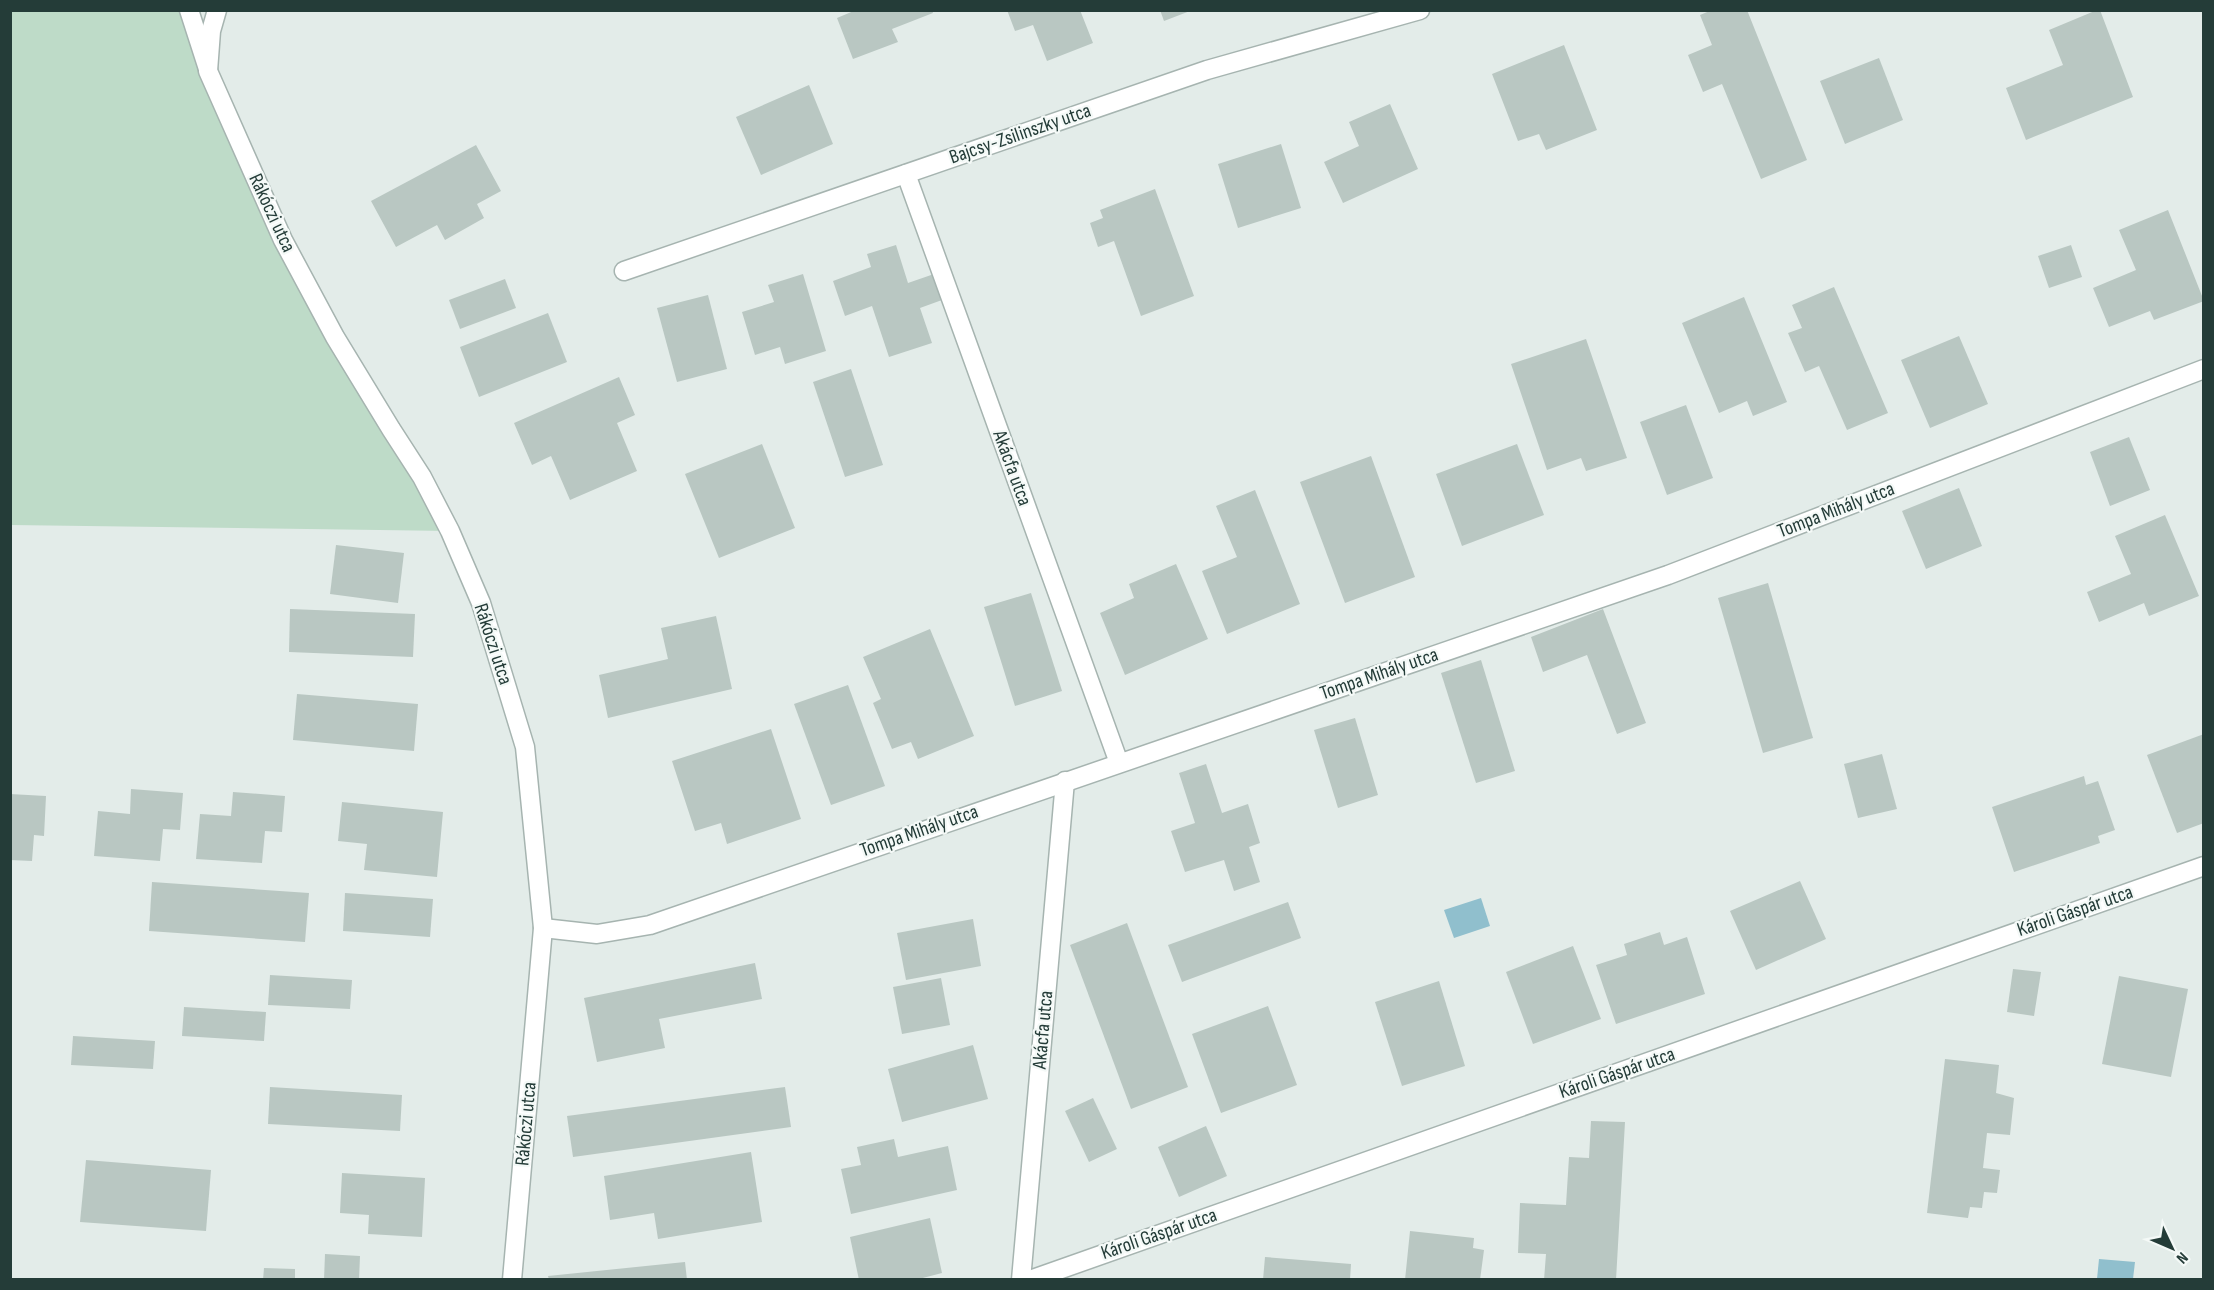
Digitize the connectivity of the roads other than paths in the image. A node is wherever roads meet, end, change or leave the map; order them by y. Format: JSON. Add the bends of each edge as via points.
{"nodes":[{"id":1,"x":189,"y":10,"type":"edge"},
{"id":2,"x":217,"y":10,"type":"edge"},
{"id":3,"x":1420,"y":10,"type":"edge"},
{"id":4,"x":208,"y":70,"type":"junction"},
{"id":5,"x":906,"y":174,"type":"junction"},
{"id":6,"x":624,"y":271,"type":"dead end"},
{"id":7,"x":2204,"y":369,"type":"edge"},
{"id":8,"x":1119,"y":763,"type":"junction"},
{"id":9,"x":1065,"y":781,"type":"junction"},
{"id":10,"x":2204,"y":866,"type":"edge"},
{"id":11,"x":543,"y":928,"type":"junction"},
{"id":12,"x":512,"y":1280,"type":"edge"},
{"id":13,"x":1021,"y":1280,"type":"edge"},
{"id":14,"x":1030,"y":1280,"type":"edge"}],
"edges":[{"from":1,"to":4,"type":"street","name":"Rákóczi utca"},
{"from":2,"to":4,"type":"street"},
{"from":3,"to":5,"type":"street","name":"Bajcsy-Zsilinszky utca","via":[[1207,70]]},
{"from":4,"to":11,"type":"street","name":"Rákóczi utca","via":[[283,240],[335,338],[422,477],[481,603],[525,747]]},
{"from":5,"to":6,"type":"street","name":"Bajcsy-Zsilinszky utca"},
{"from":5,"to":8,"type":"street","name":"Akácfa utca"},
{"from":7,"to":8,"type":"street","name":"Tompa Mihály utca","via":[[1668,575]]},
{"from":8,"to":9,"type":"street","name":"Tompa Mihály utca"},
{"from":9,"to":11,"type":"street","name":"Tompa Mihály utca","via":[[650,925],[597,934]]},
{"from":9,"to":13,"type":"street","name":"Akácfa utca"},
{"from":10,"to":14,"type":"street","name":"Károli Gáspár utca"},
{"from":11,"to":12,"type":"street","name":"Rákóczi utca"}]}
